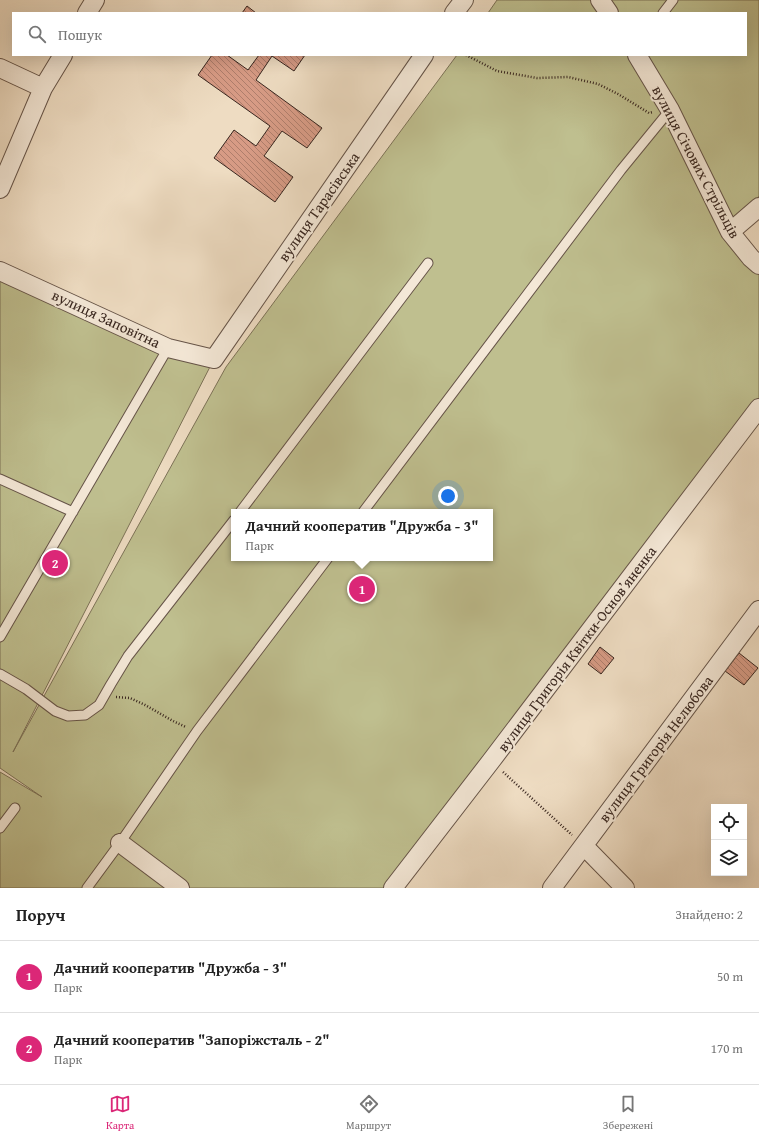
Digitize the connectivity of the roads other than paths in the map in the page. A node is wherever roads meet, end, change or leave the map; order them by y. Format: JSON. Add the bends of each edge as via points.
{"nodes":[{"id":1,"x":95,"y":0,"type":"edge"},
{"id":2,"x":464,"y":0,"type":"edge"},
{"id":3,"x":600,"y":0,"type":"edge"},
{"id":4,"x":673,"y":0,"type":"edge"},
{"id":5,"x":88,"y":12,"type":"edge"},
{"id":6,"x":455,"y":12,"type":"edge"},
{"id":7,"x":608,"y":12,"type":"edge"},
{"id":8,"x":664,"y":12,"type":"edge"},
{"id":9,"x":62,"y":56,"type":"edge"},
{"id":10,"x":423,"y":56,"type":"edge"},
{"id":11,"x":638,"y":56,"type":"edge"},
{"id":12,"x":0,"y":68,"type":"edge"},
{"id":13,"x":43,"y":88,"type":"junction"},
{"id":14,"x":670,"y":110,"type":"junction"},
{"id":15,"x":0,"y":189,"type":"edge"},
{"id":16,"x":759,"y":207,"type":"edge"},
{"id":17,"x":730,"y":232,"type":"junction"},
{"id":18,"x":428,"y":263,"type":"dead end"},
{"id":19,"x":759,"y":265,"type":"edge"},
{"id":20,"x":0,"y":271,"type":"edge"},
{"id":21,"x":168,"y":348,"type":"junction"},
{"id":22,"x":214,"y":359,"type":"joint"},
{"id":23,"x":759,"y":408,"type":"edge"},
{"id":24,"x":0,"y":478,"type":"edge"},
{"id":25,"x":242,"y":509,"type":"edge"},
{"id":26,"x":365,"y":509,"type":"edge"},
{"id":27,"x":73,"y":512,"type":"junction"},
{"id":28,"x":231,"y":524,"type":"edge"},
{"id":29,"x":326,"y":561,"type":"edge"},
{"id":30,"x":757,"y":617,"type":"edge"},
{"id":31,"x":0,"y":637,"type":"edge"},
{"id":32,"x":0,"y":674,"type":"edge"},
{"id":33,"x":15,"y":808,"type":"dead end"},
{"id":34,"x":0,"y":828,"type":"edge"},
{"id":35,"x":120,"y":843,"type":"junction"},
{"id":36,"x":584,"y":846,"type":"junction"},
{"id":37,"x":87,"y":888,"type":"edge"},
{"id":38,"x":180,"y":888,"type":"edge"},
{"id":39,"x":394,"y":888,"type":"edge"},
{"id":40,"x":552,"y":888,"type":"edge"},
{"id":41,"x":626,"y":888,"type":"edge"}],
"edges":[{"from":1,"to":5,"type":"street"},
{"from":2,"to":6,"type":"street"},
{"from":3,"to":7,"type":"street"},
{"from":4,"to":8,"type":"lane"},
{"from":9,"to":13,"type":"street"},
{"from":10,"to":22,"type":"street","name":"вулиця Тарасівська"},
{"from":11,"to":14,"type":"street","name":"вулиця Січових Стрільців"},
{"from":12,"to":13,"type":"street"},
{"from":13,"to":15,"type":"street"},
{"from":14,"to":17,"type":"street","name":"вулиця Січових Стрільців"},
{"from":14,"to":26,"type":"lane"},
{"from":16,"to":17,"type":"street"},
{"from":17,"to":19,"type":"street","name":"вулиця Січових Стрільців"},
{"from":18,"to":25,"type":"lane"},
{"from":20,"to":21,"type":"street","name":"вулиця Заповітна"},
{"from":21,"to":22,"type":"street","name":"вулиця Заповітна"},
{"from":21,"to":27,"type":"lane"},
{"from":23,"to":39,"type":"street","name":"вулиця Григорія Квітки-Основʼяненка"},
{"from":24,"to":27,"type":"lane"},
{"from":27,"to":31,"type":"lane"},
{"from":28,"to":32,"type":"lane","via":[[128,656],[100,705],[85,715],[68,716],[55,711],[26,689]]},
{"from":29,"to":35,"type":"lane","via":[[197,731]]},
{"from":30,"to":36,"type":"street","name":"вулиця Григорія Нелюбова"},
{"from":33,"to":34,"type":"lane"},
{"from":35,"to":37,"type":"lane"},
{"from":35,"to":38,"type":"street"},
{"from":36,"to":40,"type":"street","name":"вулиця Григорія Нелюбова"},
{"from":36,"to":41,"type":"street"}]}
